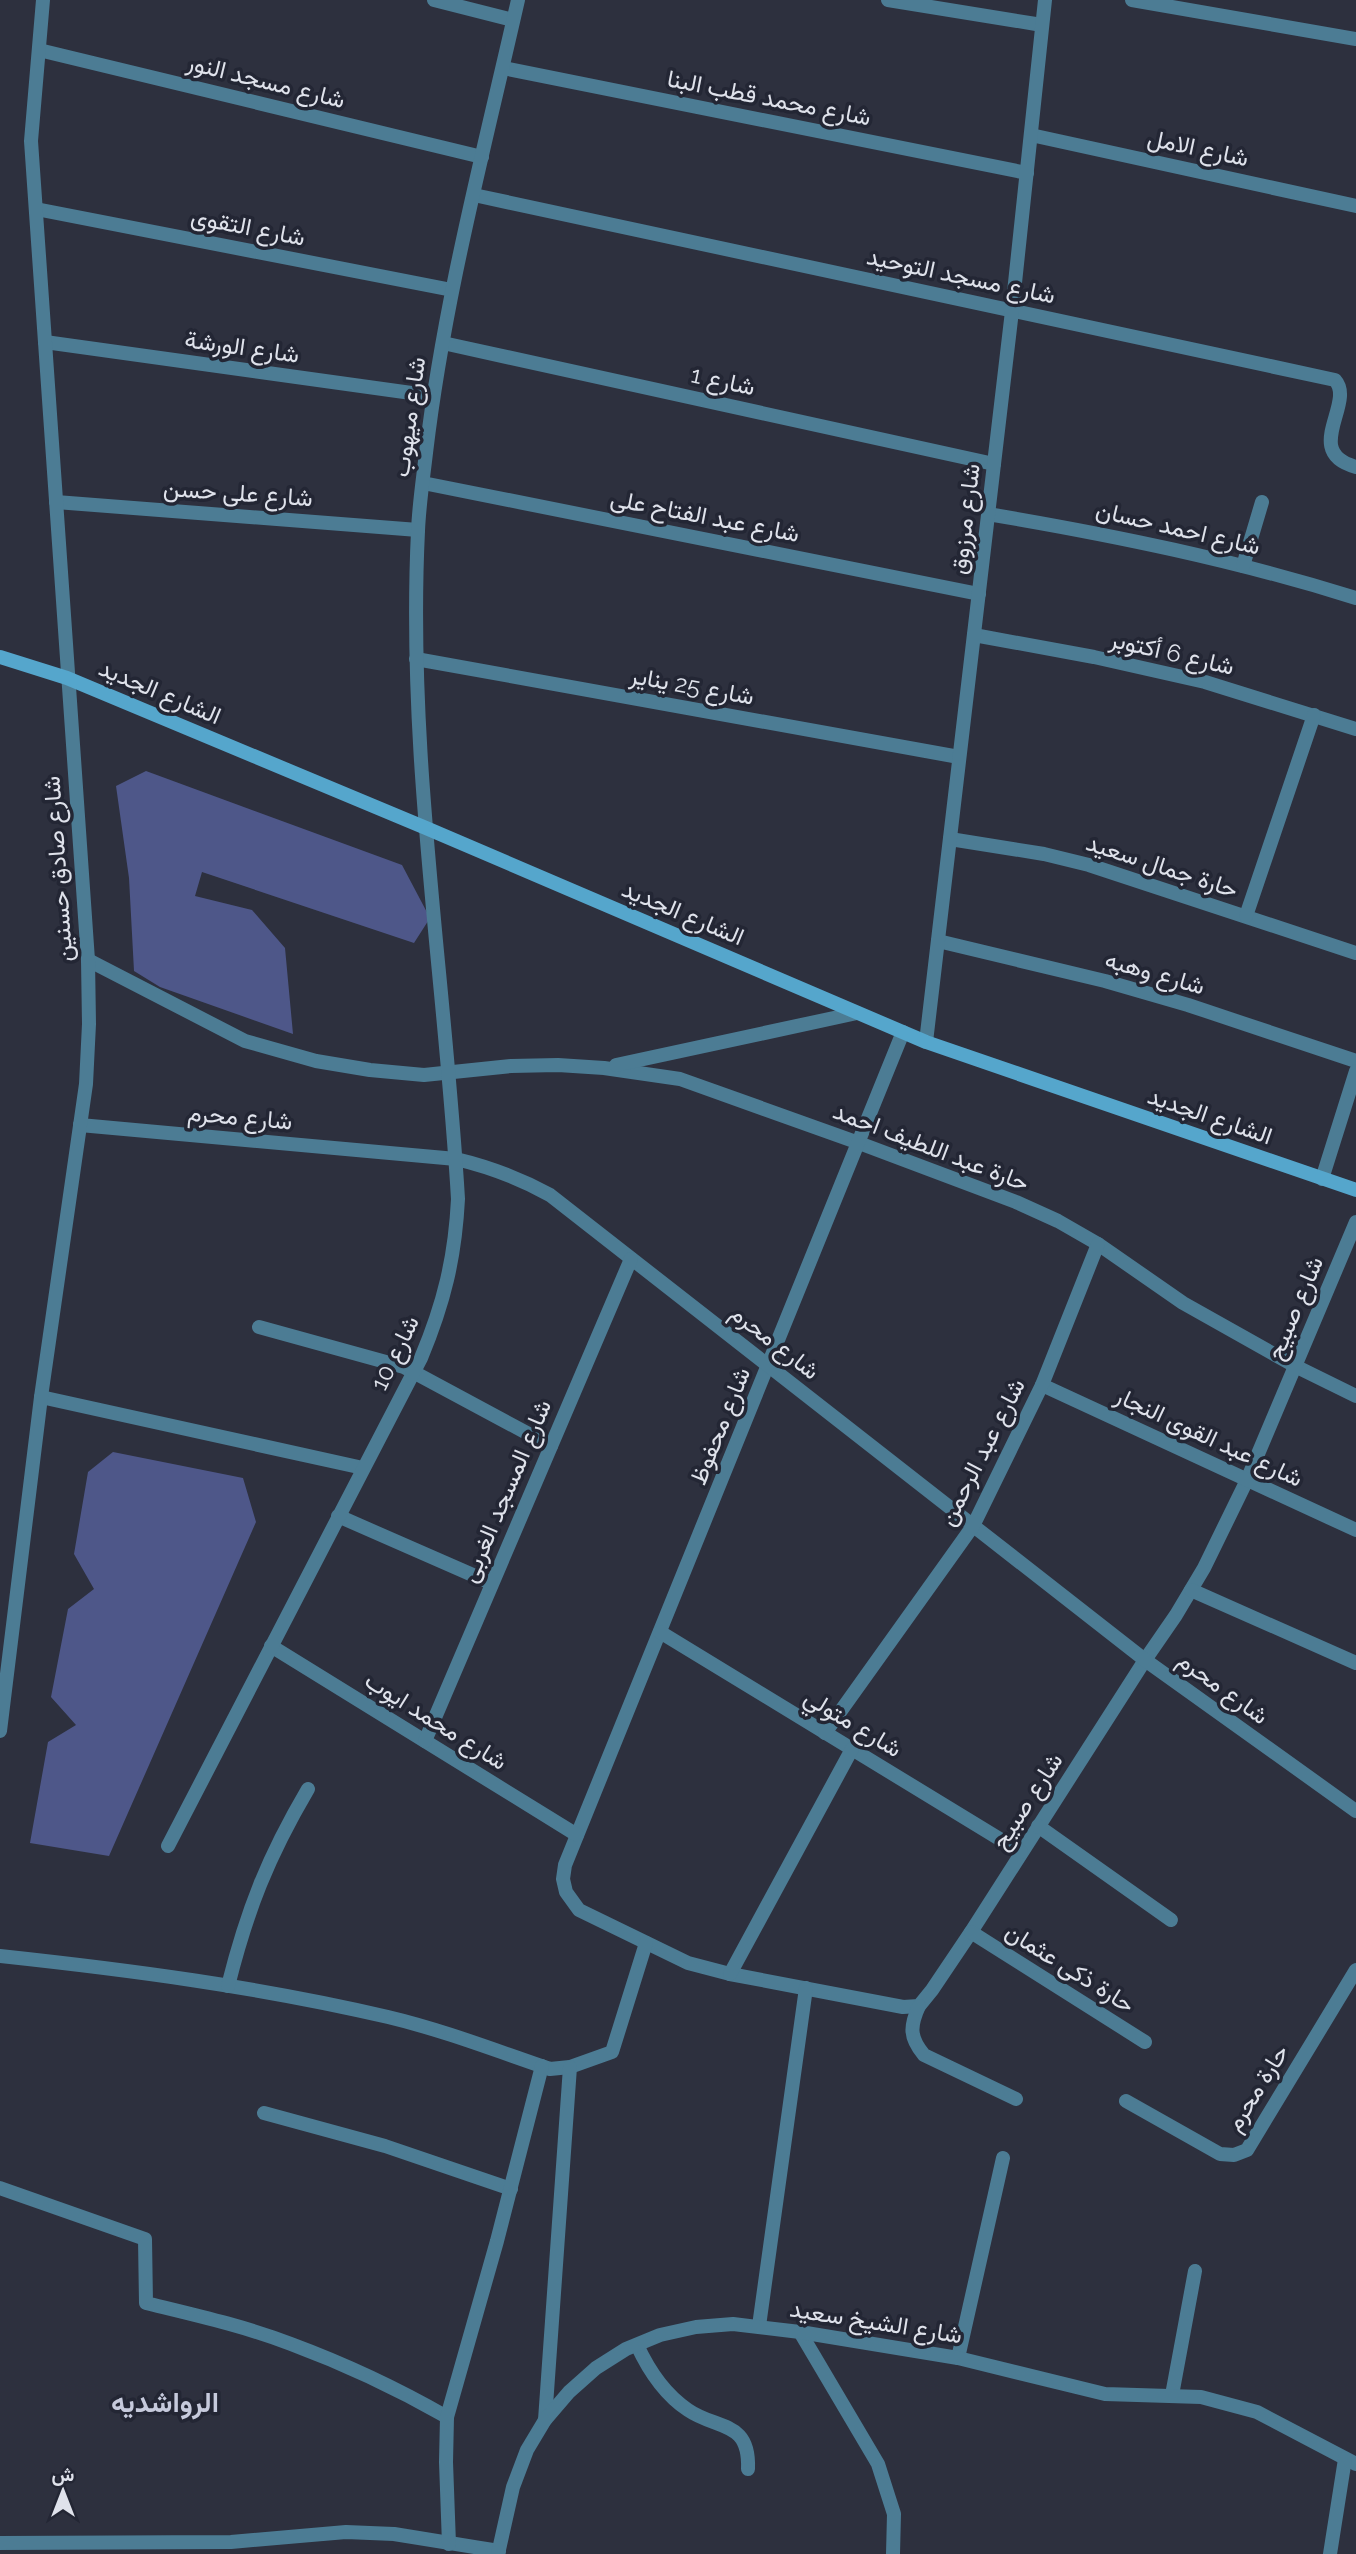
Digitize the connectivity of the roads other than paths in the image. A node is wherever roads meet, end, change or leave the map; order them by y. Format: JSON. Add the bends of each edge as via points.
{"nodes":[{"id":1,"x":43,"y":0,"type":"edge"},
{"id":2,"x":434,"y":0,"type":"edge"},
{"id":3,"x":518,"y":0,"type":"edge"},
{"id":4,"x":888,"y":0,"type":"edge"},
{"id":5,"x":1045,"y":0,"type":"edge"},
{"id":6,"x":1132,"y":0,"type":"edge"},
{"id":7,"x":513,"y":20,"type":"junction"},
{"id":8,"x":1042,"y":25,"type":"junction"},
{"id":9,"x":1356,"y":39,"type":"edge"},
{"id":10,"x":39,"y":50,"type":"junction"},
{"id":11,"x":503,"y":68,"type":"junction"},
{"id":12,"x":1031,"y":135,"type":"junction"},
{"id":13,"x":482,"y":157,"type":"junction"},
{"id":14,"x":1027,"y":173,"type":"junction"},
{"id":15,"x":474,"y":195,"type":"junction"},
{"id":16,"x":1356,"y":206,"type":"edge"},
{"id":17,"x":36,"y":209,"type":"junction"},
{"id":18,"x":452,"y":290,"type":"junction"},
{"id":19,"x":1012,"y":311,"type":"junction"},
{"id":20,"x":45,"y":342,"type":"junction"},
{"id":21,"x":443,"y":342,"type":"junction"},
{"id":22,"x":433,"y":396,"type":"junction"},
{"id":23,"x":994,"y":464,"type":"junction"},
{"id":24,"x":1356,"y":467,"type":"edge"},
{"id":25,"x":423,"y":483,"type":"junction"},
{"id":26,"x":56,"y":502,"type":"junction"},
{"id":27,"x":1262,"y":502,"type":"dead end"},
{"id":28,"x":988,"y":514,"type":"junction"},
{"id":29,"x":418,"y":530,"type":"junction"},
{"id":30,"x":1242,"y":566,"type":"junction"},
{"id":31,"x":979,"y":594,"type":"junction"},
{"id":32,"x":1356,"y":598,"type":"edge"},
{"id":33,"x":974,"y":635,"type":"junction"},
{"id":34,"x":0,"y":656,"type":"edge"},
{"id":35,"x":416,"y":659,"type":"junction"},
{"id":36,"x":68,"y":678,"type":"junction"},
{"id":37,"x":1314,"y":715,"type":"junction"},
{"id":38,"x":1356,"y":729,"type":"edge"},
{"id":39,"x":959,"y":757,"type":"junction"},
{"id":40,"x":426,"y":828,"type":"junction"},
{"id":41,"x":950,"y":838,"type":"junction"},
{"id":42,"x":1246,"y":916,"type":"junction"},
{"id":43,"x":938,"y":941,"type":"junction"},
{"id":44,"x":1356,"y":953,"type":"edge"},
{"id":45,"x":88,"y":960,"type":"junction"},
{"id":46,"x":858,"y":1013,"type":"junction"},
{"id":47,"x":903,"y":1032,"type":"junction"},
{"id":48,"x":926,"y":1042,"type":"junction"},
{"id":49,"x":1356,"y":1061,"type":"edge"},
{"id":50,"x":604,"y":1068,"type":"junction"},
{"id":51,"x":1356,"y":1071,"type":"edge"},
{"id":52,"x":449,"y":1072,"type":"junction"},
{"id":53,"x":80,"y":1125,"type":"junction"},
{"id":54,"x":859,"y":1143,"type":"junction"},
{"id":55,"x":456,"y":1159,"type":"junction"},
{"id":56,"x":1322,"y":1179,"type":"junction"},
{"id":57,"x":1356,"y":1190,"type":"edge"},
{"id":58,"x":1356,"y":1222,"type":"edge"},
{"id":59,"x":1098,"y":1244,"type":"junction"},
{"id":60,"x":631,"y":1259,"type":"junction"},
{"id":61,"x":259,"y":1327,"type":"dead end"},
{"id":62,"x":769,"y":1366,"type":"junction"},
{"id":63,"x":1295,"y":1366,"type":"junction"},
{"id":64,"x":414,"y":1372,"type":"junction"},
{"id":65,"x":1042,"y":1385,"type":"junction"},
{"id":66,"x":1356,"y":1396,"type":"edge"},
{"id":67,"x":41,"y":1397,"type":"junction"},
{"id":68,"x":551,"y":1446,"type":"junction"},
{"id":69,"x":363,"y":1468,"type":"junction"},
{"id":70,"x":1247,"y":1480,"type":"junction"},
{"id":71,"x":338,"y":1516,"type":"junction"},
{"id":72,"x":973,"y":1526,"type":"junction"},
{"id":73,"x":1356,"y":1530,"type":"edge"},
{"id":74,"x":491,"y":1583,"type":"junction"},
{"id":75,"x":1191,"y":1590,"type":"junction"},
{"id":76,"x":660,"y":1632,"type":"junction"},
{"id":77,"x":271,"y":1646,"type":"junction"},
{"id":78,"x":1144,"y":1660,"type":"junction"},
{"id":79,"x":1356,"y":1663,"type":"edge"},
{"id":80,"x":0,"y":1731,"type":"edge"},
{"id":81,"x":825,"y":1733,"type":"junction"},
{"id":82,"x":425,"y":1741,"type":"junction"},
{"id":83,"x":852,"y":1749,"type":"junction"},
{"id":84,"x":308,"y":1789,"type":"dead end"},
{"id":85,"x":1356,"y":1811,"type":"edge"},
{"id":86,"x":1038,"y":1826,"type":"junction"},
{"id":87,"x":577,"y":1835,"type":"junction"},
{"id":88,"x":168,"y":1846,"type":"dead end"},
{"id":89,"x":1021,"y":1852,"type":"junction"},
{"id":90,"x":1171,"y":1920,"type":"dead end"},
{"id":91,"x":971,"y":1932,"type":"junction"},
{"id":92,"x":646,"y":1943,"type":"junction"},
{"id":93,"x":0,"y":1956,"type":"edge"},
{"id":94,"x":1356,"y":1970,"type":"edge"},
{"id":95,"x":730,"y":1974,"type":"junction"},
{"id":96,"x":228,"y":1986,"type":"junction"},
{"id":97,"x":806,"y":1988,"type":"junction"},
{"id":98,"x":919,"y":2006,"type":"junction"},
{"id":99,"x":1145,"y":2042,"type":"dead end"},
{"id":100,"x":542,"y":2066,"type":"junction"},
{"id":101,"x":570,"y":2067,"type":"junction"},
{"id":102,"x":1016,"y":2099,"type":"dead end"},
{"id":103,"x":1126,"y":2101,"type":"dead end"},
{"id":104,"x":264,"y":2113,"type":"dead end"},
{"id":105,"x":1003,"y":2158,"type":"dead end"},
{"id":106,"x":0,"y":2188,"type":"edge"},
{"id":107,"x":511,"y":2189,"type":"junction"},
{"id":108,"x":1195,"y":2271,"type":"dead end"},
{"id":109,"x":760,"y":2326,"type":"junction"},
{"id":110,"x":800,"y":2332,"type":"junction"},
{"id":111,"x":638,"y":2345,"type":"junction"},
{"id":112,"x":958,"y":2358,"type":"junction"},
{"id":113,"x":1172,"y":2395,"type":"junction"},
{"id":114,"x":447,"y":2417,"type":"junction"},
{"id":115,"x":545,"y":2420,"type":"junction"},
{"id":116,"x":1351,"y":2461,"type":"edge"},
{"id":117,"x":748,"y":2469,"type":"dead end"},
{"id":118,"x":0,"y":2543,"type":"edge"},
{"id":119,"x":449,"y":2544,"type":"junction"},
{"id":120,"x":160,"y":2549,"type":"edge"},
{"id":121,"x":498,"y":2552,"type":"edge"},
{"id":122,"x":893,"y":2554,"type":"edge"},
{"id":123,"x":1330,"y":2554,"type":"edge"}],
"edges":[{"from":1,"to":10,"type":"street","name":"شارع صادق حسنين"},
{"from":2,"to":7,"type":"street"},
{"from":3,"to":7,"type":"street","name":"شارع ميهوب"},
{"from":4,"to":8,"type":"street"},
{"from":5,"to":8,"type":"street","name":"شارع مرزوق"},
{"from":6,"to":9,"type":"street"},
{"from":7,"to":11,"type":"street","name":"شارع ميهوب"},
{"from":8,"to":12,"type":"street","name":"شارع مرزوق"},
{"from":10,"to":13,"type":"street","name":"شارع مسجد النور"},
{"from":10,"to":17,"type":"street","name":"شارع صادق حسنين","via":[[31,141]]},
{"from":11,"to":13,"type":"street","name":"شارع ميهوب"},
{"from":11,"to":14,"type":"street","name":"شارع محمد قطب البنا"},
{"from":12,"to":14,"type":"street","name":"شارع مرزوق"},
{"from":12,"to":16,"type":"street","name":"شارع الامل"},
{"from":13,"to":15,"type":"street","name":"شارع ميهوب"},
{"from":14,"to":19,"type":"street","name":"شارع مرزوق"},
{"from":15,"to":18,"type":"street","name":"شارع ميهوب"},
{"from":15,"to":19,"type":"street","name":"شارع مسجد التوحيد"},
{"from":17,"to":18,"type":"street","name":"شارع التقوى"},
{"from":17,"to":20,"type":"street","name":"شارع صادق حسنين"},
{"from":18,"to":21,"type":"street","name":"شارع ميهوب"},
{"from":19,"to":23,"type":"street","name":"شارع مرزوق"},
{"from":19,"to":24,"type":"street","name":"شارع مسجد التوحيد","via":[[1335,380],[1350,395],[1334,442],[1335,452],[1340,461]]},
{"from":20,"to":22,"type":"street","name":"شارع الورشة"},
{"from":20,"to":26,"type":"street","name":"شارع صادق حسنين"},
{"from":21,"to":22,"type":"street","name":"شارع ميهوب"},
{"from":21,"to":23,"type":"street","name":"شارع 1"},
{"from":22,"to":25,"type":"street","name":"شارع ميهوب"},
{"from":23,"to":28,"type":"street","name":"شارع مرزوق"},
{"from":25,"to":29,"type":"street","name":"شارع ميهوب"},
{"from":25,"to":31,"type":"street","name":"شارع عبد الفتاح على"},
{"from":26,"to":29,"type":"street","name":"شارع على حسن"},
{"from":26,"to":36,"type":"street","name":"شارع صادق حسنين"},
{"from":27,"to":30,"type":"street"},
{"from":28,"to":30,"type":"street","name":"شارع احمد حسان","via":[[1097,532]]},
{"from":28,"to":31,"type":"street","name":"شارع مرزوق"},
{"from":29,"to":35,"type":"street","name":"شارع ميهوب"},
{"from":30,"to":32,"type":"street","name":"شارع احمد حسان"},
{"from":31,"to":33,"type":"street","name":"شارع مرزوق"},
{"from":33,"to":37,"type":"street","name":"شارع 6 أكتوبر","via":[[1205,682]]},
{"from":33,"to":39,"type":"street","name":"شارع مرزوق"},
{"from":34,"to":36,"type":"main road","name":"الشارع الجديد"},
{"from":35,"to":39,"type":"street","name":"شارع 25 يناير"},
{"from":35,"to":40,"type":"street","name":"شارع ميهوب"},
{"from":36,"to":40,"type":"main road","name":"الشارع الجديد"},
{"from":36,"to":45,"type":"street","name":"شارع صادق حسنين"},
{"from":37,"to":38,"type":"street","name":"شارع 6 أكتوبر"},
{"from":37,"to":42,"type":"street"},
{"from":39,"to":41,"type":"street","name":"شارع مرزوق"},
{"from":40,"to":46,"type":"main road","name":"الشارع الجديد"},
{"from":40,"to":52,"type":"street","name":"شارع 10"},
{"from":41,"to":42,"type":"street","name":"حارة جمال سعيد","via":[[1089,865]]},
{"from":41,"to":43,"type":"street","name":"شارع مرزوق"},
{"from":42,"to":44,"type":"street","name":"حارة جمال سعيد"},
{"from":43,"to":48,"type":"street","name":"شارع مرزوق"},
{"from":43,"to":49,"type":"street","name":"شارع وهبه","via":[[1105,981]]},
{"from":45,"to":52,"type":"street","name":"حارة عبد اللطيف احمد","via":[[245,1041],[370,1070],[424,1075]]},
{"from":45,"to":53,"type":"street","name":"شارع صادق حسنين","via":[[89,1024]]},
{"from":46,"to":47,"type":"main road","name":"الشارع الجديد"},
{"from":46,"to":50,"type":"street"},
{"from":47,"to":48,"type":"main road","name":"الشارع الجديد"},
{"from":47,"to":54,"type":"street","name":"شارع محفوظ"},
{"from":48,"to":56,"type":"main road","name":"الشارع الجديد"},
{"from":50,"to":52,"type":"street","name":"حارة عبد اللطيف احمد","via":[[512,1066]]},
{"from":50,"to":54,"type":"street","name":"حارة عبد اللطيف احمد","via":[[680,1080]]},
{"from":51,"to":56,"type":"street"},
{"from":52,"to":55,"type":"street","name":"شارع 10"},
{"from":53,"to":55,"type":"street","name":"شارع محرم"},
{"from":53,"to":67,"type":"street","name":"شارع صادق حسنين"},
{"from":54,"to":59,"type":"street","name":"حارة عبد اللطيف احمد","via":[[1016,1202]]},
{"from":54,"to":62,"type":"street","name":"شارع محفوظ"},
{"from":55,"to":60,"type":"street","name":"شارع محرم","via":[[491,1167],[550,1195]]},
{"from":55,"to":64,"type":"street","name":"شارع 10","via":[[458,1212],[450,1277]]},
{"from":56,"to":57,"type":"main road","name":"الشارع الجديد"},
{"from":58,"to":63,"type":"street","name":"شارع صبيح"},
{"from":59,"to":63,"type":"street","name":"حارة عبد اللطيف احمد","via":[[1183,1303]]},
{"from":59,"to":65,"type":"street","name":"شارع عبد الرحمن"},
{"from":60,"to":62,"type":"street","name":"شارع محرم"},
{"from":60,"to":68,"type":"street","name":"شارع المسجد الغربى"},
{"from":61,"to":64,"type":"street"},
{"from":62,"to":72,"type":"street","name":"شارع محرم"},
{"from":62,"to":76,"type":"street","name":"شارع محفوظ"},
{"from":63,"to":66,"type":"street","name":"حارة عبد اللطيف احمد"},
{"from":63,"to":70,"type":"street","name":"شارع صبيح"},
{"from":64,"to":68,"type":"street"},
{"from":64,"to":69,"type":"street","name":"شارع 10"},
{"from":65,"to":70,"type":"street","name":"شارع عبد القوى النجار"},
{"from":65,"to":72,"type":"street","name":"شارع عبد الرحمن"},
{"from":67,"to":69,"type":"street"},
{"from":67,"to":80,"type":"street","name":"شارع صادق حسنين"},
{"from":68,"to":74,"type":"street","name":"شارع المسجد الغربى"},
{"from":69,"to":71,"type":"street","name":"شارع 10"},
{"from":70,"to":73,"type":"street","name":"شارع عبد القوى النجار"},
{"from":70,"to":75,"type":"street","name":"شارع صبيح"},
{"from":71,"to":74,"type":"street"},
{"from":71,"to":77,"type":"street","name":"شارع 10"},
{"from":72,"to":78,"type":"street","name":"شارع محرم"},
{"from":72,"to":81,"type":"street","name":"شارع عبد الرحمن"},
{"from":74,"to":82,"type":"street","name":"شارع المسجد الغربى"},
{"from":75,"to":78,"type":"street","name":"شارع صبيح"},
{"from":75,"to":79,"type":"street"},
{"from":76,"to":81,"type":"street","name":"شارع متولي"},
{"from":76,"to":87,"type":"street","name":"شارع محفوظ"},
{"from":77,"to":82,"type":"street","name":"شارع محمد ايوب"},
{"from":77,"to":88,"type":"street","name":"شارع 10"},
{"from":78,"to":85,"type":"street","name":"شارع محرم"},
{"from":78,"to":86,"type":"street","name":"شارع صبيح"},
{"from":81,"to":83,"type":"street","name":"شارع متولي"},
{"from":82,"to":87,"type":"street","name":"شارع محمد ايوب"},
{"from":83,"to":89,"type":"street","name":"شارع متولي"},
{"from":83,"to":95,"type":"street"},
{"from":84,"to":96,"type":"street","via":[[259,1882]]},
{"from":86,"to":89,"type":"street","name":"شارع صبيح"},
{"from":86,"to":90,"type":"street"},
{"from":87,"to":92,"type":"street","via":[[563,1879],[572,1902],[587,1916]]},
{"from":89,"to":91,"type":"street","name":"شارع صبيح"},
{"from":91,"to":98,"type":"street","name":"شارع صبيح"},
{"from":91,"to":99,"type":"street","name":"حارة ذكى عثمان"},
{"from":92,"to":95,"type":"street","via":[[688,1963]]},
{"from":92,"to":101,"type":"street","via":[[612,2052]]},
{"from":93,"to":96,"type":"street"},
{"from":94,"to":103,"type":"street","name":"حارة محرم","via":[[1247,2150],[1220,2154]]},
{"from":95,"to":97,"type":"street"},
{"from":96,"to":100,"type":"street","via":[[390,2018]]},
{"from":97,"to":98,"type":"street","via":[[903,2007]]},
{"from":97,"to":109,"type":"street"},
{"from":98,"to":102,"type":"street","via":[[911,2024],[912,2035],[924,2056]]},
{"from":100,"to":101,"type":"street"},
{"from":100,"to":107,"type":"street"},
{"from":101,"to":115,"type":"street"},
{"from":104,"to":107,"type":"street","via":[[385,2146]]},
{"from":105,"to":112,"type":"street"},
{"from":106,"to":114,"type":"street","via":[[145,2239],[146,2303],[292,2344],[407,2394]]},
{"from":107,"to":114,"type":"street"},
{"from":108,"to":113,"type":"street"},
{"from":109,"to":110,"type":"street","name":"شارع الشيخ سعيد"},
{"from":109,"to":111,"type":"street","name":"شارع الشيخ سعيد","via":[[696,2327]]},
{"from":110,"to":112,"type":"street","name":"شارع الشيخ سعيد"},
{"from":110,"to":122,"type":"street","via":[[878,2464],[894,2514]]},
{"from":111,"to":115,"type":"street","name":"شارع الشيخ سعيد","via":[[596,2368]]},
{"from":111,"to":117,"type":"street","via":[[646,2364],[671,2396],[689,2411],[740,2436]]},
{"from":112,"to":113,"type":"street","name":"شارع الشيخ سعيد","via":[[1105,2394]]},
{"from":113,"to":116,"type":"street","name":"شارع الشيخ سعيد","via":[[1201,2397],[1257,2412]]},
{"from":114,"to":119,"type":"street"},
{"from":115,"to":121,"type":"street","name":"شارع الشيخ سعيد","via":[[513,2487]]},
{"from":116,"to":123,"type":"street"},
{"from":118,"to":120,"type":"street"},
{"from":119,"to":120,"type":"street","via":[[394,2534],[346,2532]]},
{"from":119,"to":121,"type":"street"}]}
